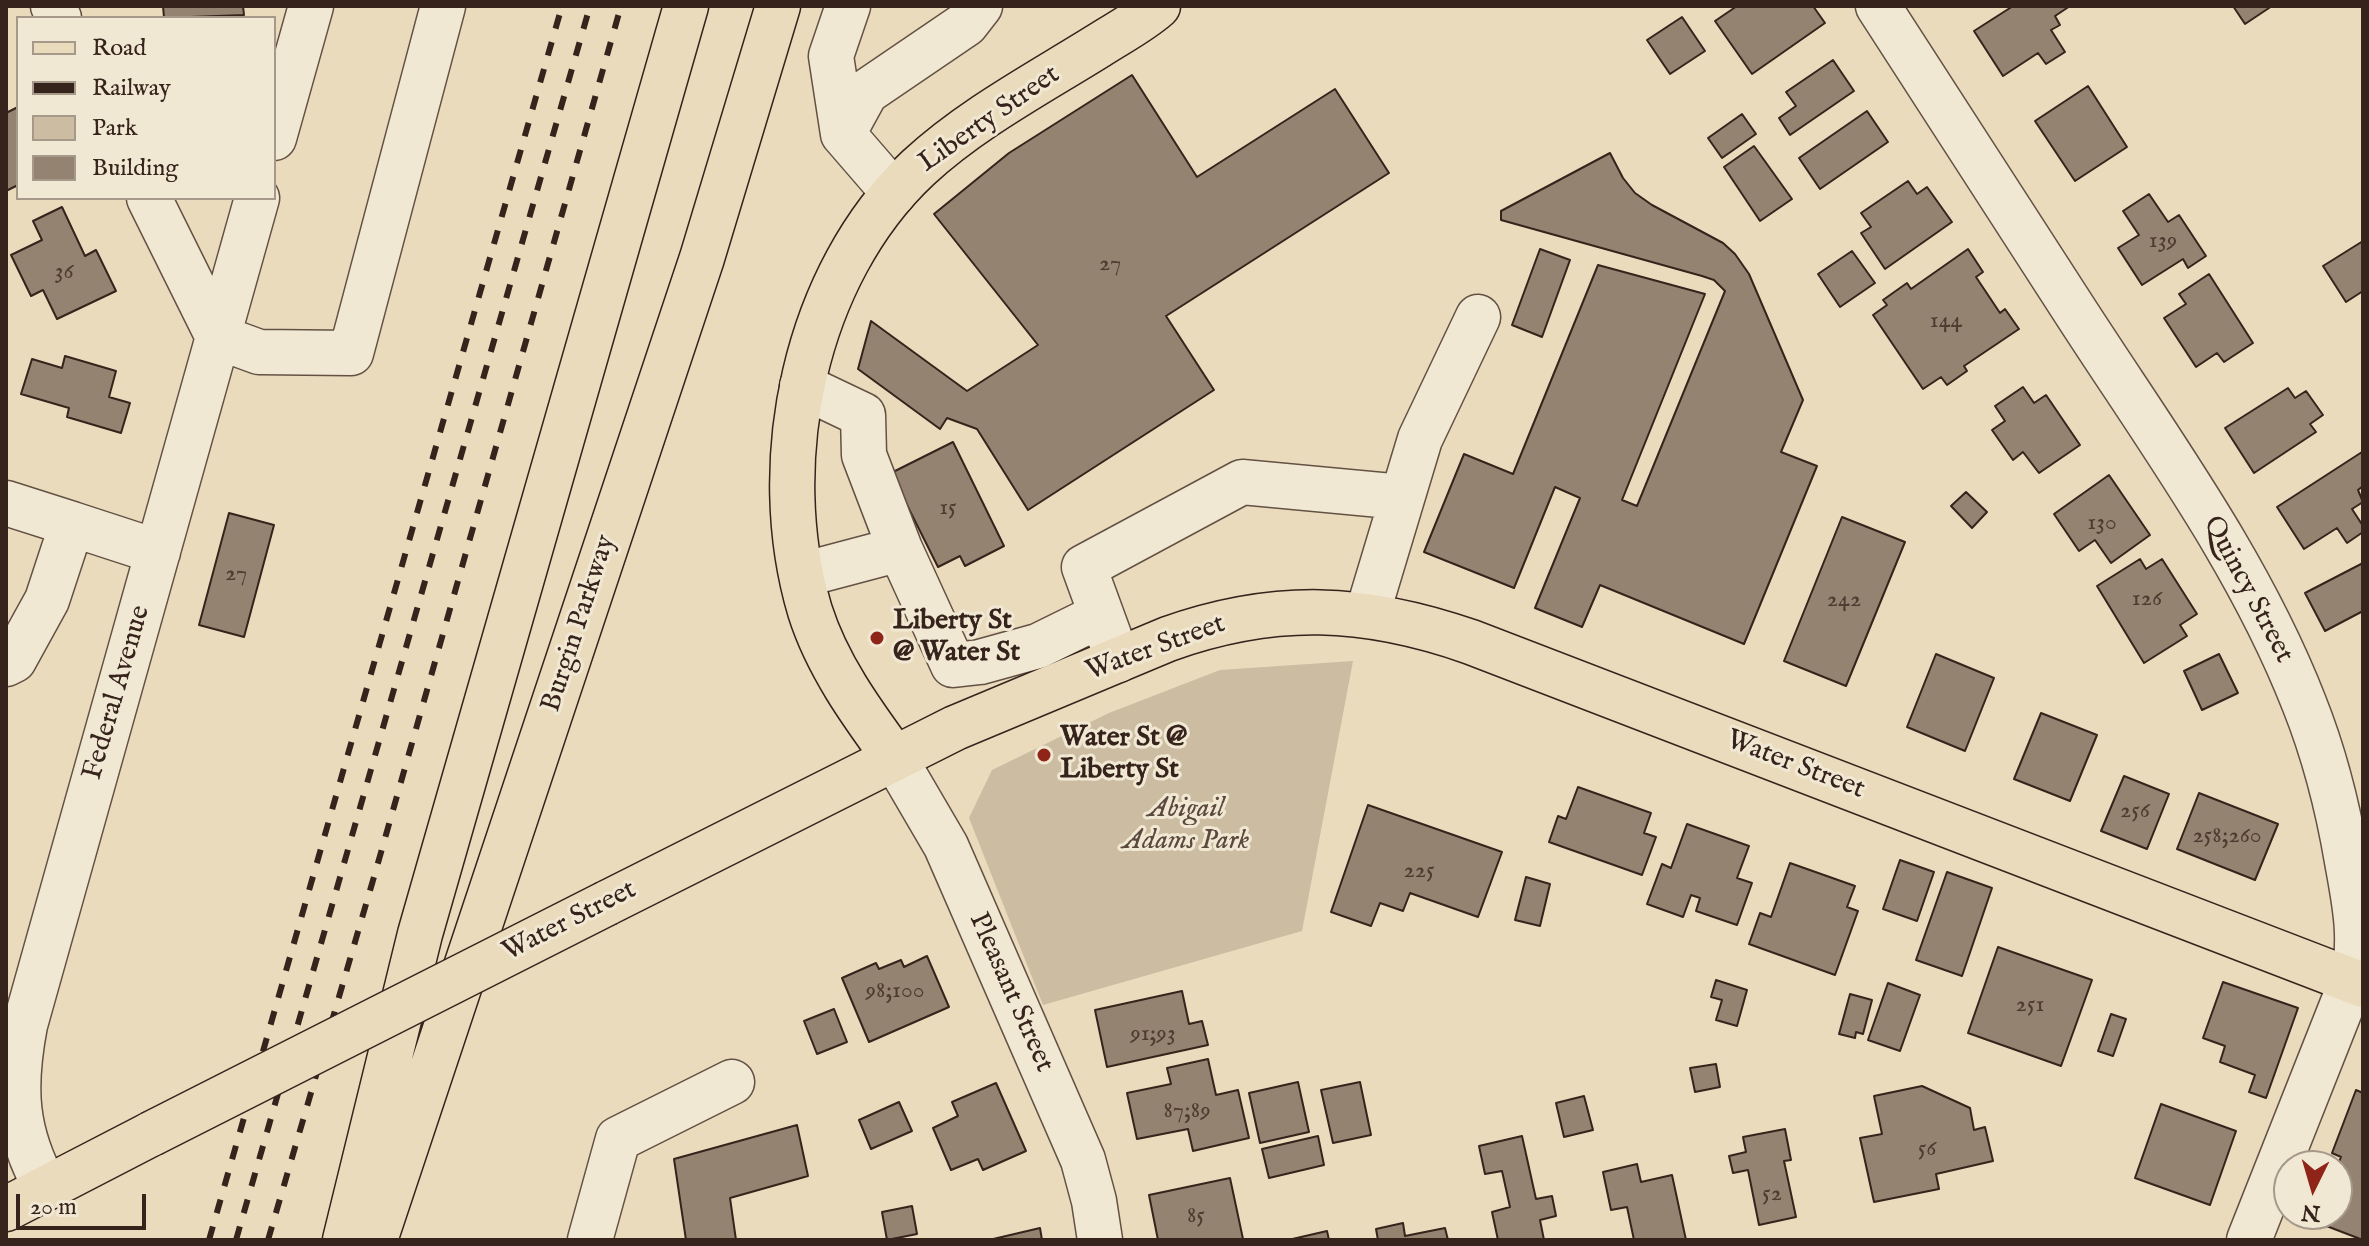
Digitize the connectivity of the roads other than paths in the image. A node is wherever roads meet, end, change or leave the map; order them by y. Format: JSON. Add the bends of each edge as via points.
{"nodes":[{"id":1,"x":311,"y":6,"type":"edge"},
{"id":2,"x":443,"y":6,"type":"edge"},
{"id":3,"x":686,"y":6,"type":"edge"},
{"id":4,"x":778,"y":6,"type":"edge"},
{"id":5,"x":848,"y":6,"type":"edge"},
{"id":6,"x":980,"y":6,"type":"edge"},
{"id":7,"x":1878,"y":6,"type":"edge"},
{"id":8,"x":1157,"y":8,"type":"edge"},
{"id":9,"x":281,"y":90,"type":"edge"},
{"id":10,"x":276,"y":124,"type":"edge"},
{"id":11,"x":843,"y":134,"type":"junction"},
{"id":12,"x":894,"y":193,"type":"junction"},
{"id":13,"x":150,"y":200,"type":"edge"},
{"id":14,"x":256,"y":200,"type":"edge"},
{"id":15,"x":1478,"y":317,"type":"dead end"},
{"id":16,"x":218,"y":337,"type":"junction"},
{"id":17,"x":802,"y":386,"type":"junction"},
{"id":18,"x":1402,"y":497,"type":"junction"},
{"id":19,"x":6,"y":503,"type":"edge"},
{"id":20,"x":72,"y":524,"type":"junction"},
{"id":21,"x":900,"y":549,"type":"junction"},
{"id":22,"x":158,"y":552,"type":"junction"},
{"id":23,"x":802,"y":575,"type":"junction"},
{"id":24,"x":1101,"y":615,"type":"junction"},
{"id":25,"x":1367,"y":615,"type":"junction"},
{"id":26,"x":1118,"y":660,"type":"junction"},
{"id":27,"x":6,"y":664,"type":"edge"},
{"id":28,"x":894,"y":757,"type":"junction"},
{"id":29,"x":2358,"y":983,"type":"edge"},
{"id":30,"x":20,"y":995,"type":"edge"},
{"id":31,"x":732,"y":1082,"type":"dead end"},
{"id":32,"x":46,"y":1188,"type":"junction"},
{"id":33,"x":6,"y":1209,"type":"edge"},
{"id":34,"x":345,"y":1240,"type":"edge"},
{"id":35,"x":375,"y":1240,"type":"edge"},
{"id":36,"x":590,"y":1240,"type":"edge"},
{"id":37,"x":1100,"y":1240,"type":"edge"},
{"id":38,"x":2249,"y":1240,"type":"edge"}],
"edges":[{"from":1,"to":9,"type":"street"},
{"from":2,"to":16,"type":"street","via":[[351,353],[259,352]]},
{"from":3,"to":34,"type":"main road","via":[[420,934]]},
{"from":4,"to":35,"type":"main road","name":"Burgin Parkway","via":[[702,258]]},
{"from":5,"to":11,"type":"street","via":[[831,56]]},
{"from":6,"to":11,"type":"street","via":[[966,24],[866,92]]},
{"from":7,"to":29,"type":"street","name":"Quincy Street","via":[[2209,518],[2273,632],[2305,706],[2344,843],[2357,920]]},
{"from":8,"to":12,"type":"main road","name":"Liberty Street","via":[[949,142]]},
{"from":9,"to":10,"type":"street"},
{"from":11,"to":12,"type":"street"},
{"from":12,"to":17,"type":"main road","name":"Liberty Street","via":[[838,282],[821,318]]},
{"from":13,"to":16,"type":"street"},
{"from":14,"to":16,"type":"street","name":"Federal Avenue"},
{"from":15,"to":18,"type":"street","via":[[1420,439]]},
{"from":16,"to":22,"type":"street","name":"Federal Avenue"},
{"from":17,"to":21,"type":"street","via":[[863,415],[864,455]]},
{"from":17,"to":23,"type":"main road","name":"Liberty Street","via":[[791,483]]},
{"from":18,"to":24,"type":"street","via":[[1242,482],[1084,567]]},
{"from":18,"to":25,"type":"street"},
{"from":19,"to":20,"type":"street"},
{"from":20,"to":22,"type":"street"},
{"from":20,"to":27,"type":"street","via":[[47,600],[14,660]]},
{"from":21,"to":23,"type":"street"},
{"from":21,"to":24,"type":"street","via":[[953,665],[1038,646]]},
{"from":22,"to":30,"type":"street","name":"Federal Avenue"},
{"from":23,"to":28,"type":"main road","name":"Liberty Street","via":[[825,648]]},
{"from":24,"to":26,"type":"street"},
{"from":25,"to":26,"type":"main road","name":"Water Street","via":[[1259,615],[1197,629]]},
{"from":25,"to":29,"type":"main road","name":"Water Street","via":[[1471,642]]},
{"from":26,"to":28,"type":"main road","name":"Water Street"},
{"from":28,"to":32,"type":"main road","name":"Water Street","bridge":true},
{"from":28,"to":37,"type":"street","name":"Pleasant Street","via":[[946,846],[1083,1160]]},
{"from":29,"to":38,"type":"street","name":"Quincy Street"},
{"from":30,"to":32,"type":"street","name":"Federal Avenue","via":[[18,1109],[29,1154]]},
{"from":31,"to":36,"type":"street","via":[[618,1139]]},
{"from":32,"to":33,"type":"main road","name":"Water Street"}]}
